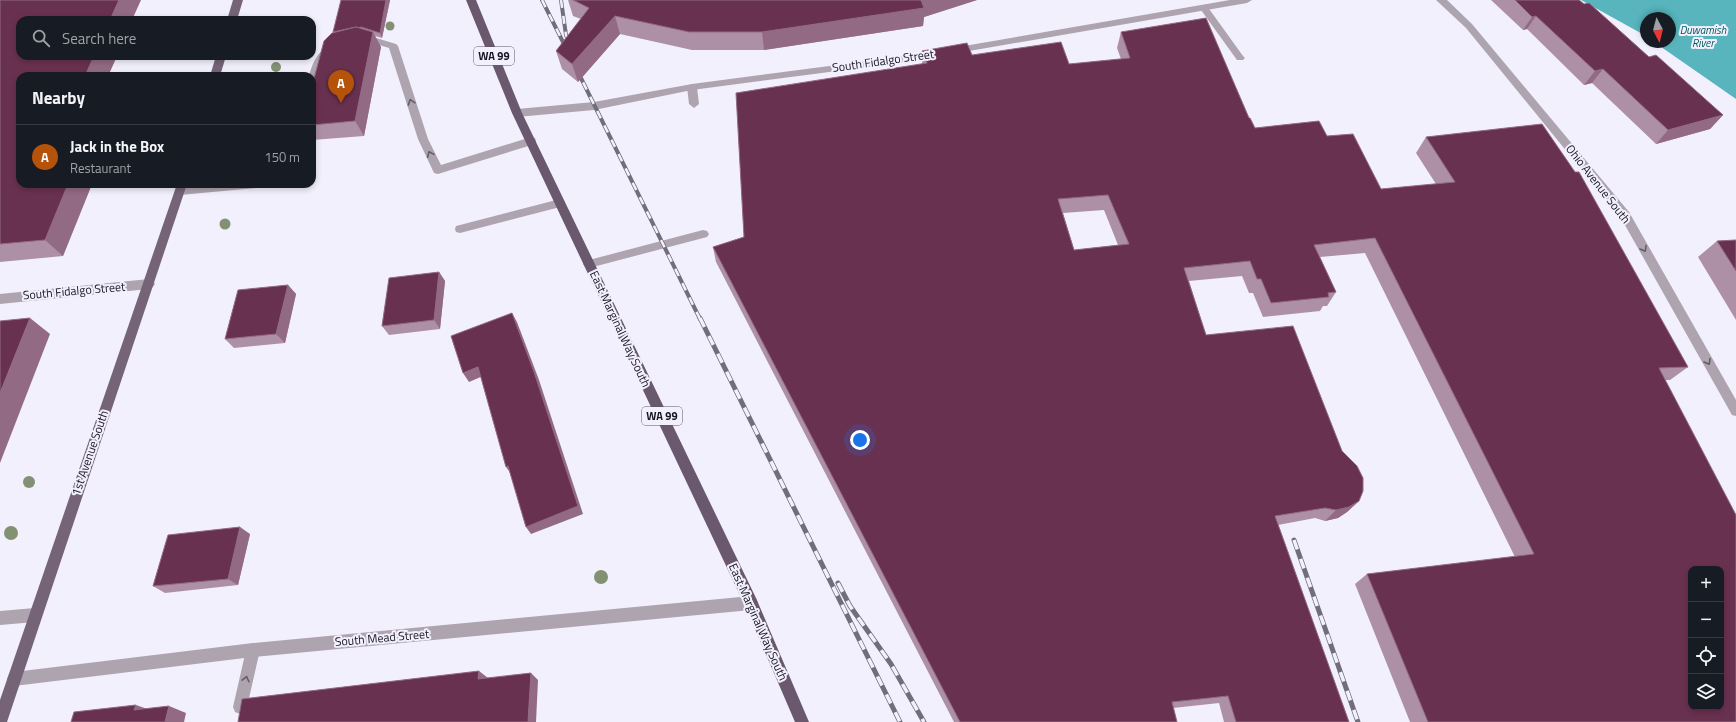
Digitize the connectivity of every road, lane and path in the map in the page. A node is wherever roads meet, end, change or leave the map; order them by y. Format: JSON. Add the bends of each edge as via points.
{"nodes":[{"id":1,"x":238,"y":0,"type":"edge"},
{"id":2,"x":471,"y":0,"type":"edge"},
{"id":3,"x":1246,"y":0,"type":"edge"},
{"id":4,"x":1441,"y":0,"type":"edge"},
{"id":5,"x":1204,"y":8,"type":"junction"},
{"id":6,"x":233,"y":16,"type":"edge"},
{"id":7,"x":351,"y":40,"type":"edge"},
{"id":8,"x":337,"y":44,"type":"edge"},
{"id":9,"x":1240,"y":58,"type":"dead end"},
{"id":10,"x":220,"y":60,"type":"edge"},
{"id":11,"x":216,"y":72,"type":"edge"},
{"id":12,"x":315,"y":72,"type":"edge"},
{"id":13,"x":692,"y":87,"type":"junction"},
{"id":14,"x":694,"y":104,"type":"dead end"},
{"id":15,"x":517,"y":113,"type":"junction"},
{"id":16,"x":531,"y":142,"type":"junction"},
{"id":17,"x":181,"y":188,"type":"edge"},
{"id":18,"x":560,"y":203,"type":"junction"},
{"id":19,"x":460,"y":229,"type":"dead end"},
{"id":20,"x":703,"y":234,"type":"dead end"},
{"id":21,"x":590,"y":264,"type":"junction"},
{"id":22,"x":149,"y":284,"type":"junction"},
{"id":23,"x":0,"y":299,"type":"edge"},
{"id":24,"x":1736,"y":411,"type":"edge"},
{"id":25,"x":751,"y":603,"type":"junction"},
{"id":26,"x":35,"y":615,"type":"junction"},
{"id":27,"x":0,"y":618,"type":"edge"},
{"id":28,"x":253,"y":650,"type":"junction"},
{"id":29,"x":14,"y":679,"type":"junction"},
{"id":30,"x":240,"y":708,"type":"edge"},
{"id":31,"x":0,"y":722,"type":"edge"},
{"id":32,"x":802,"y":722,"type":"edge"}],
"edges":[{"from":1,"to":6,"type":"main road"},
{"from":2,"to":15,"type":"highway","name":"East Marginal Way South","number":"WA 99"},
{"from":3,"to":5,"type":"street","name":"South Fidalgo Street"},
{"from":4,"to":24,"type":"street","name":"Ohio Avenue South","one_way":true,"via":[[1469,26],[1625,215]]},
{"from":5,"to":9,"type":"street"},
{"from":5,"to":13,"type":"street","name":"South Fidalgo Street","via":[[906,59]]},
{"from":16,"to":7,"type":"street","one_way":true,"via":[[438,170],[423,139],[392,46],[364,37]]},
{"from":8,"to":12,"type":"street","via":[[317,63]]},
{"from":10,"to":11,"type":"main road"},
{"from":13,"to":14,"type":"street"},
{"from":13,"to":15,"type":"street","name":"South Fidalgo Street","via":[[594,106]]},
{"from":15,"to":16,"type":"highway","name":"East Marginal Way South","number":"WA 99"},
{"from":16,"to":18,"type":"highway","name":"East Marginal Way South","number":"WA 99"},
{"from":17,"to":22,"type":"main road","name":"1st Avenue South"},
{"from":18,"to":19,"type":"street"},
{"from":18,"to":21,"type":"highway","name":"East Marginal Way South","number":"WA 99"},
{"from":20,"to":21,"type":"street"},
{"from":21,"to":25,"type":"highway","name":"East Marginal Way South","number":"WA 99"},
{"from":22,"to":23,"type":"street","name":"South Fidalgo Street"},
{"from":22,"to":26,"type":"main road","name":"1st Avenue South"},
{"from":25,"to":28,"type":"street","name":"South Mead Street"},
{"from":25,"to":32,"type":"highway","name":"East Marginal Way South","number":"WA 99"},
{"from":26,"to":27,"type":"street"},
{"from":26,"to":29,"type":"main road","name":"1st Avenue South"},
{"from":28,"to":29,"type":"street","name":"South Mead Street"},
{"from":30,"to":28,"type":"street","one_way":true},
{"from":29,"to":31,"type":"main road","name":"1st Avenue South"}]}
